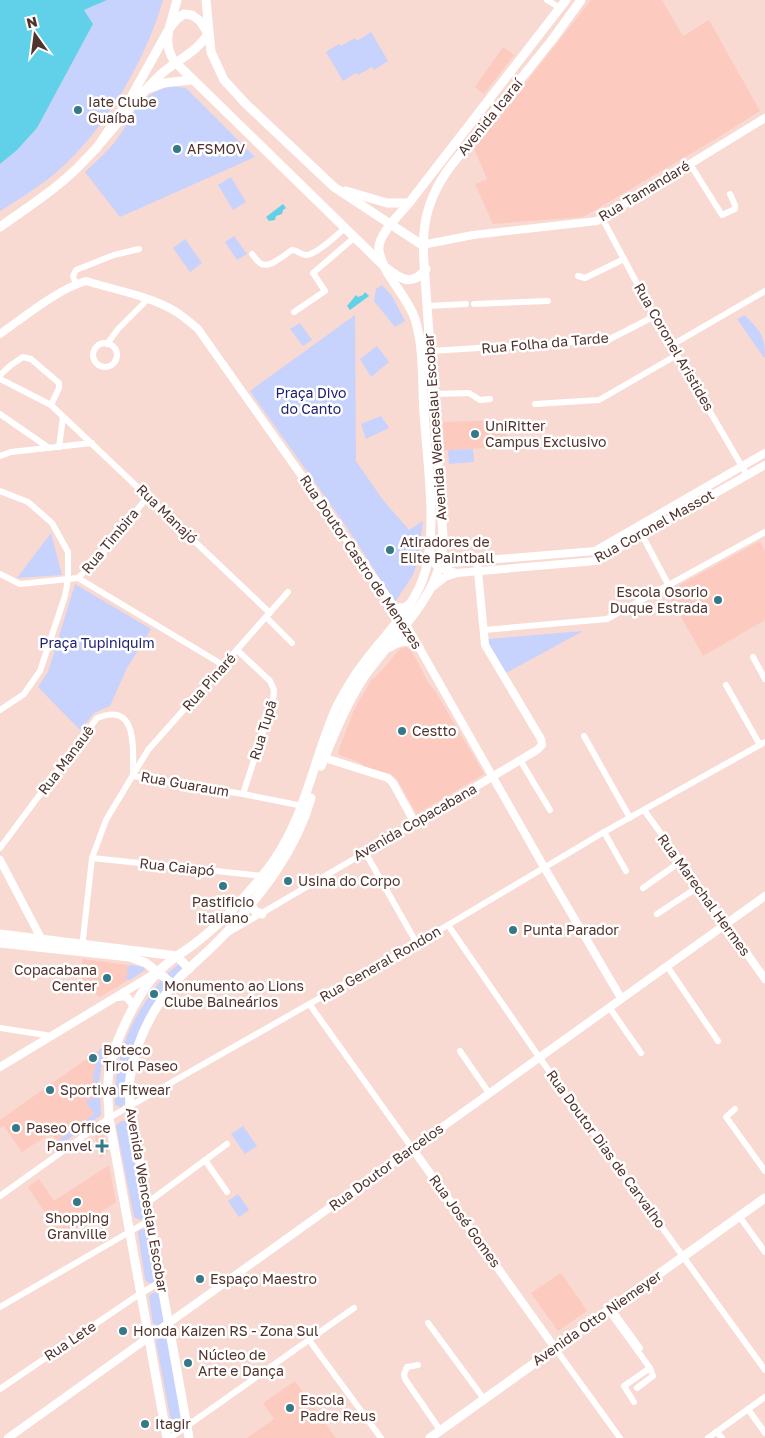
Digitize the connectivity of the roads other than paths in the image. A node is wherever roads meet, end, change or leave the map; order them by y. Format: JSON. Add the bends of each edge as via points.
{"nodes":[{"id":1,"x":177,"y":0,"type":"edge"},
{"id":2,"x":206,"y":0,"type":"edge"},
{"id":3,"x":547,"y":0,"type":"edge"},
{"id":4,"x":580,"y":0,"type":"edge"},
{"id":5,"x":563,"y":4,"type":"edge"},
{"id":6,"x":169,"y":29,"type":"junction"},
{"id":7,"x":208,"y":34,"type":"junction"},
{"id":8,"x":175,"y":62,"type":"junction"},
{"id":9,"x":191,"y":80,"type":"junction"},
{"id":10,"x":147,"y":89,"type":"junction"},
{"id":11,"x":765,"y":118,"type":"edge"},
{"id":12,"x":96,"y":149,"type":"junction"},
{"id":13,"x":690,"y":164,"type":"junction"},
{"id":14,"x":334,"y":187,"type":"junction"},
{"id":15,"x":730,"y":194,"type":"dead end"},
{"id":16,"x":410,"y":203,"type":"junction"},
{"id":17,"x":602,"y":218,"type":"junction"},
{"id":18,"x":392,"y":225,"type":"junction"},
{"id":19,"x":0,"y":227,"type":"edge"},
{"id":20,"x":346,"y":228,"type":"junction"},
{"id":21,"x":355,"y":237,"type":"junction"},
{"id":22,"x":422,"y":245,"type":"junction"},
{"id":23,"x":139,"y":249,"type":"dead end"},
{"id":24,"x":252,"y":254,"type":"dead end"},
{"id":25,"x":624,"y":259,"type":"junction"},
{"id":26,"x":385,"y":267,"type":"junction"},
{"id":27,"x":426,"y":269,"type":"junction"},
{"id":28,"x":578,"y":276,"type":"dead end"},
{"id":29,"x":76,"y":284,"type":"junction"},
{"id":30,"x":765,"y":291,"type":"edge"},
{"id":31,"x":147,"y":300,"type":"junction"},
{"id":32,"x":548,"y":301,"type":"dead end"},
{"id":33,"x":466,"y":304,"type":"dead end"},
{"id":34,"x":474,"y":304,"type":"dead end"},
{"id":35,"x":427,"y":306,"type":"junction"},
{"id":36,"x":294,"y":312,"type":"dead end"},
{"id":37,"x":655,"y":316,"type":"junction"},
{"id":38,"x":0,"y":334,"type":"edge"},
{"id":39,"x":107,"y":344,"type":"dead end"},
{"id":40,"x":672,"y":345,"type":"junction"},
{"id":41,"x":431,"y":351,"type":"junction"},
{"id":42,"x":677,"y":355,"type":"junction"},
{"id":43,"x":0,"y":377,"type":"edge"},
{"id":44,"x":434,"y":394,"type":"junction"},
{"id":45,"x":490,"y":399,"type":"dead end"},
{"id":46,"x":535,"y":404,"type":"dead end"},
{"id":47,"x":51,"y":405,"type":"junction"},
{"id":48,"x":0,"y":414,"type":"edge"},
{"id":49,"x":63,"y":417,"type":"junction"},
{"id":50,"x":92,"y":443,"type":"junction"},
{"id":51,"x":59,"y":447,"type":"junction"},
{"id":52,"x":49,"y":448,"type":"junction"},
{"id":53,"x":765,"y":454,"type":"edge"},
{"id":54,"x":0,"y":456,"type":"edge"},
{"id":55,"x":765,"y":465,"type":"edge"},
{"id":56,"x":742,"y":466,"type":"junction"},
{"id":57,"x":747,"y":475,"type":"junction"},
{"id":58,"x":0,"y":491,"type":"edge"},
{"id":59,"x":148,"y":496,"type":"junction"},
{"id":60,"x":765,"y":532,"type":"edge"},
{"id":61,"x":642,"y":536,"type":"junction"},
{"id":62,"x":428,"y":550,"type":"junction"},
{"id":63,"x":477,"y":561,"type":"junction"},
{"id":64,"x":440,"y":563,"type":"junction"},
{"id":65,"x":479,"y":571,"type":"junction"},
{"id":66,"x":457,"y":573,"type":"junction"},
{"id":67,"x":0,"y":574,"type":"edge"},
{"id":68,"x":78,"y":578,"type":"junction"},
{"id":69,"x":68,"y":579,"type":"junction"},
{"id":70,"x":669,"y":586,"type":"junction"},
{"id":71,"x":429,"y":591,"type":"junction"},
{"id":72,"x":288,"y":592,"type":"dead end"},
{"id":73,"x":414,"y":600,"type":"junction"},
{"id":74,"x":395,"y":608,"type":"junction"},
{"id":75,"x":268,"y":615,"type":"junction"},
{"id":76,"x":404,"y":621,"type":"junction"},
{"id":77,"x":484,"y":630,"type":"junction"},
{"id":78,"x":292,"y":643,"type":"dead end"},
{"id":79,"x":419,"y":647,"type":"junction"},
{"id":80,"x":237,"y":650,"type":"junction"},
{"id":81,"x":385,"y":650,"type":"junction"},
{"id":82,"x":753,"y":657,"type":"dead end"},
{"id":83,"x":223,"y":665,"type":"junction"},
{"id":84,"x":765,"y":679,"type":"edge"},
{"id":85,"x":726,"y":685,"type":"dead end"},
{"id":86,"x":0,"y":710,"type":"edge"},
{"id":87,"x":584,"y":736,"type":"dead end"},
{"id":88,"x":323,"y":743,"type":"junction"},
{"id":89,"x":763,"y":744,"type":"edge"},
{"id":90,"x":324,"y":758,"type":"junction"},
{"id":91,"x":520,"y":760,"type":"junction"},
{"id":92,"x":132,"y":776,"type":"junction"},
{"id":93,"x":493,"y":777,"type":"junction"},
{"id":94,"x":243,"y":794,"type":"junction"},
{"id":95,"x":302,"y":806,"type":"junction"},
{"id":96,"x":550,"y":810,"type":"dead end"},
{"id":97,"x":644,"y":810,"type":"junction"},
{"id":98,"x":630,"y":818,"type":"junction"},
{"id":99,"x":415,"y":823,"type":"junction"},
{"id":100,"x":604,"y":832,"type":"junction"},
{"id":101,"x":0,"y":848,"type":"edge"},
{"id":102,"x":365,"y":852,"type":"junction"},
{"id":103,"x":92,"y":858,"type":"junction"},
{"id":104,"x":0,"y":860,"type":"edge"},
{"id":105,"x":680,"y":862,"type":"junction"},
{"id":106,"x":544,"y":868,"type":"junction"},
{"id":107,"x":626,"y":871,"type":"dead end"},
{"id":108,"x":263,"y":876,"type":"junction"},
{"id":109,"x":698,"y":887,"type":"junction"},
{"id":110,"x":643,"y":888,"type":"dead end"},
{"id":111,"x":765,"y":896,"type":"edge"},
{"id":112,"x":250,"y":905,"type":"junction"},
{"id":113,"x":262,"y":914,"type":"junction"},
{"id":114,"x":657,"y":914,"type":"dead end"},
{"id":115,"x":239,"y":918,"type":"junction"},
{"id":116,"x":221,"y":920,"type":"junction"},
{"id":117,"x":726,"y":924,"type":"junction"},
{"id":118,"x":448,"y":925,"type":"junction"},
{"id":119,"x":0,"y":934,"type":"edge"},
{"id":120,"x":223,"y":936,"type":"junction"},
{"id":121,"x":42,"y":939,"type":"junction"},
{"id":122,"x":416,"y":942,"type":"junction"},
{"id":123,"x":0,"y":943,"type":"edge"},
{"id":124,"x":45,"y":948,"type":"junction"},
{"id":125,"x":82,"y":948,"type":"junction"},
{"id":126,"x":131,"y":954,"type":"junction"},
{"id":127,"x":176,"y":956,"type":"junction"},
{"id":128,"x":667,"y":966,"type":"junction"},
{"id":129,"x":189,"y":969,"type":"junction"},
{"id":130,"x":158,"y":972,"type":"junction"},
{"id":131,"x":765,"y":979,"type":"edge"},
{"id":132,"x":174,"y":985,"type":"junction"},
{"id":133,"x":118,"y":996,"type":"junction"},
{"id":134,"x":621,"y":998,"type":"junction"},
{"id":135,"x":310,"y":1004,"type":"junction"},
{"id":136,"x":134,"y":1006,"type":"junction"},
{"id":137,"x":609,"y":1007,"type":"junction"},
{"id":138,"x":0,"y":1028,"type":"edge"},
{"id":139,"x":52,"y":1036,"type":"junction"},
{"id":140,"x":718,"y":1041,"type":"dead end"},
{"id":141,"x":460,"y":1051,"type":"dead end"},
{"id":142,"x":641,"y":1052,"type":"dead end"},
{"id":143,"x":539,"y":1057,"type":"junction"},
{"id":144,"x":0,"y":1066,"type":"edge"},
{"id":145,"x":489,"y":1093,"type":"junction"},
{"id":146,"x":130,"y":1108,"type":"junction"},
{"id":147,"x":735,"y":1109,"type":"dead end"},
{"id":148,"x":110,"y":1118,"type":"junction"},
{"id":149,"x":227,"y":1144,"type":"dead end"},
{"id":150,"x":412,"y":1148,"type":"junction"},
{"id":151,"x":205,"y":1160,"type":"junction"},
{"id":152,"x":765,"y":1172,"type":"edge"},
{"id":153,"x":227,"y":1192,"type":"dead end"},
{"id":154,"x":0,"y":1196,"type":"edge"},
{"id":155,"x":765,"y":1198,"type":"edge"},
{"id":156,"x":147,"y":1203,"type":"junction"},
{"id":157,"x":739,"y":1216,"type":"junction"},
{"id":158,"x":150,"y":1220,"type":"junction"},
{"id":159,"x":130,"y":1231,"type":"junction"},
{"id":160,"x":765,"y":1252,"type":"edge"},
{"id":161,"x":684,"y":1257,"type":"junction"},
{"id":162,"x":161,"y":1282,"type":"junction"},
{"id":163,"x":141,"y":1293,"type":"junction"},
{"id":164,"x":0,"y":1307,"type":"edge"},
{"id":165,"x":354,"y":1308,"type":"dead end"},
{"id":166,"x":610,"y":1309,"type":"junction"},
{"id":167,"x":428,"y":1323,"type":"dead end"},
{"id":168,"x":169,"y":1324,"type":"junction"},
{"id":169,"x":149,"y":1337,"type":"junction"},
{"id":170,"x":309,"y":1340,"type":"junction"},
{"id":171,"x":555,"y":1348,"type":"junction"},
{"id":172,"x":418,"y":1365,"type":"dead end"},
{"id":173,"x":651,"y":1366,"type":"junction"},
{"id":174,"x":765,"y":1370,"type":"edge"},
{"id":175,"x":638,"y":1388,"type":"dead end"},
{"id":176,"x":0,"y":1389,"type":"edge"},
{"id":177,"x":765,"y":1397,"type":"edge"},
{"id":178,"x":484,"y":1399,"type":"junction"},
{"id":179,"x":634,"y":1402,"type":"dead end"},
{"id":180,"x":748,"y":1410,"type":"junction"},
{"id":181,"x":187,"y":1427,"type":"junction"},
{"id":182,"x":440,"y":1430,"type":"junction"},
{"id":183,"x":717,"y":1432,"type":"junction"},
{"id":184,"x":765,"y":1433,"type":"edge"},
{"id":185,"x":8,"y":1438,"type":"edge"},
{"id":186,"x":168,"y":1438,"type":"edge"},
{"id":187,"x":189,"y":1438,"type":"edge"},
{"id":188,"x":381,"y":1438,"type":"edge"},
{"id":189,"x":430,"y":1438,"type":"edge"},
{"id":190,"x":620,"y":1438,"type":"edge"},
{"id":191,"x":708,"y":1438,"type":"edge"},
{"id":192,"x":722,"y":1438,"type":"edge"}],
"edges":[{"from":1,"to":6,"type":"main road"},
{"from":2,"to":7,"type":"main road"},
{"from":3,"to":5,"type":"street"},
{"from":4,"to":22,"type":"main road","name":"Avenida Icaraí","via":[[438,183],[425,221]]},
{"from":5,"to":16,"type":"main road","name":"Avenida Icaraí"},
{"from":6,"to":7,"type":"main road","via":[[181,16],[189,14],[200,21]]},
{"from":6,"to":8,"type":"main road","via":[[167,48]]},
{"from":6,"to":12,"type":"main road","via":[[130,99]]},
{"from":7,"to":8,"type":"main road","via":[[199,46]]},
{"from":7,"to":14,"type":"main road","via":[[211,52],[224,80]]},
{"from":8,"to":9,"type":"main road"},
{"from":8,"to":10,"type":"main road"},
{"from":9,"to":10,"type":"main road"},
{"from":9,"to":20,"type":"main road"},
{"from":10,"to":12,"type":"main road"},
{"from":11,"to":13,"type":"street","name":"Rua Tamandaré"},
{"from":12,"to":19,"type":"main road","via":[[54,188]]},
{"from":13,"to":15,"type":"street","via":[[722,215],[735,209]]},
{"from":13,"to":17,"type":"street","name":"Rua Tamandaré"},
{"from":14,"to":16,"type":"main road","via":[[387,202]]},
{"from":14,"to":18,"type":"main road"},
{"from":16,"to":18,"type":"main road","name":"Avenida Icaraí"},
{"from":17,"to":22,"type":"street","name":"Rua Tamandaré"},
{"from":17,"to":25,"type":"street","name":"Rua Coronel Aristides"},
{"from":18,"to":22,"type":"main road"},
{"from":18,"to":26,"type":"main road","via":[[380,241],[379,251]]},
{"from":20,"to":21,"type":"main road"},
{"from":20,"to":24,"type":"street","via":[[310,254],[292,250],[264,265]]},
{"from":21,"to":26,"type":"main road"},
{"from":21,"to":36,"type":"street","via":[[313,273],[325,291]]},
{"from":22,"to":27,"type":"main road","name":"Avenida Wenceslau Escobar"},
{"from":23,"to":29,"type":"street","via":[[76,270],[73,276]]},
{"from":25,"to":28,"type":"street","via":[[584,278]]},
{"from":25,"to":37,"type":"street","name":"Rua Coronel Aristides"},
{"from":26,"to":27,"type":"main road","via":[[404,280],[417,278]]},
{"from":26,"to":62,"type":"main road","name":"Avenida Wenceslau Escobar","via":[[406,298],[417,327],[421,350],[429,486]]},
{"from":27,"to":35,"type":"main road","name":"Avenida Wenceslau Escobar"},
{"from":29,"to":31,"type":"street","name":"Rua Doutor Castro de Menezes","via":[[86,281]]},
{"from":29,"to":38,"type":"street"},
{"from":30,"to":40,"type":"street"},
{"from":31,"to":39,"type":"street"},
{"from":31,"to":74,"type":"street","name":"Rua Doutor Castro de Menezes","via":[[170,308],[198,329]]},
{"from":32,"to":34,"type":"street"},
{"from":33,"to":35,"type":"street"},
{"from":35,"to":41,"type":"main road","name":"Avenida Wenceslau Escobar"},
{"from":37,"to":40,"type":"street","name":"Rua Coronel Aristides"},
{"from":37,"to":41,"type":"street","name":"Rua Folha da Tarde","via":[[608,340]]},
{"from":40,"to":42,"type":"street","name":"Rua Coronel Aristides"},
{"from":41,"to":44,"type":"main road","name":"Avenida Wenceslau Escobar"},
{"from":42,"to":46,"type":"street","via":[[599,400]]},
{"from":42,"to":56,"type":"street","name":"Rua Coronel Aristides"},
{"from":43,"to":47,"type":"street","name":"Rua Manajó"},
{"from":43,"to":47,"type":"street","via":[[11,364],[23,357],[30,359],[59,384]]},
{"from":44,"to":45,"type":"street","via":[[469,393],[480,400]]},
{"from":44,"to":64,"type":"main road","name":"Avenida Wenceslau Escobar","via":[[443,536]]},
{"from":47,"to":49,"type":"street","name":"Rua Manajó"},
{"from":48,"to":52,"type":"street"},
{"from":49,"to":50,"type":"street","name":"Rua Manajó"},
{"from":49,"to":51,"type":"street"},
{"from":50,"to":51,"type":"street"},
{"from":50,"to":59,"type":"street","name":"Rua Manajó"},
{"from":51,"to":52,"type":"street"},
{"from":52,"to":54,"type":"street"},
{"from":53,"to":56,"type":"street","name":"Rua Coronel Massot"},
{"from":55,"to":57,"type":"street","name":"Rua Coronel Massot"},
{"from":56,"to":57,"type":"street","name":"Rua Coronel Aristides"},
{"from":56,"to":63,"type":"street","name":"Rua Coronel Massot","via":[[595,551]]},
{"from":57,"to":61,"type":"street","name":"Rua Coronel Massot"},
{"from":58,"to":69,"type":"street","via":[[28,502],[52,523],[68,552]]},
{"from":59,"to":68,"type":"street","name":"Rua Timbira","via":[[103,553]]},
{"from":59,"to":75,"type":"street","name":"Rua Manajó"},
{"from":60,"to":70,"type":"street"},
{"from":61,"to":65,"type":"street","name":"Rua Coronel Massot","via":[[596,561]]},
{"from":61,"to":70,"type":"street"},
{"from":62,"to":64,"type":"street","via":[[432,562]]},
{"from":62,"to":73,"type":"main road","name":"Avenida Wenceslau Escobar","via":[[426,570]]},
{"from":63,"to":64,"type":"street","name":"Rua Coronel Massot"},
{"from":63,"to":65,"type":"street"},
{"from":64,"to":66,"type":"street","name":"Rua Coronel Massot"},
{"from":64,"to":71,"type":"main road","name":"Avenida Wenceslau Escobar"},
{"from":65,"to":66,"type":"street","name":"Rua Coronel Massot"},
{"from":65,"to":77,"type":"street"},
{"from":66,"to":71,"type":"street","via":[[445,577]]},
{"from":67,"to":69,"type":"street","name":"Rua Timbira","via":[[20,584]]},
{"from":68,"to":69,"type":"street","name":"Rua Timbira"},
{"from":68,"to":83,"type":"street"},
{"from":69,"to":86,"type":"street","via":[[40,671],[24,694]]},
{"from":70,"to":77,"type":"street","via":[[607,619]]},
{"from":71,"to":76,"type":"main road","name":"Avenida Wenceslau Escobar"},
{"from":72,"to":75,"type":"street","name":"Rua Pinaré"},
{"from":73,"to":74,"type":"main road","via":[[404,608]]},
{"from":73,"to":76,"type":"main road","name":"Avenida Wenceslau Escobar"},
{"from":74,"to":76,"type":"street","name":"Rua Doutor Castro de Menezes"},
{"from":75,"to":78,"type":"street","name":"Rua Manajó"},
{"from":75,"to":80,"type":"street","name":"Rua Pinaré"},
{"from":76,"to":79,"type":"street","name":"Rua Doutor Castro de Menezes"},
{"from":76,"to":81,"type":"main road","name":"Avenida Wenceslau Escobar"},
{"from":76,"to":88,"type":"main road","name":"Avenida Wenceslau Escobar","via":[[355,676],[335,712]]},
{"from":77,"to":91,"type":"street","name":"Avenida Copacabana","via":[[485,644],[541,739],[542,746]]},
{"from":79,"to":81,"type":"main road","via":[[404,641]]},
{"from":79,"to":93,"type":"street","name":"Rua Doutor Castro de Menezes"},
{"from":80,"to":83,"type":"street","name":"Rua Pinaré"},
{"from":80,"to":94,"type":"street","name":"Rua Tupã","via":[[270,681],[274,690]]},
{"from":81,"to":90,"type":"main road","name":"Avenida Wenceslau Escobar","via":[[362,680]]},
{"from":82,"to":84,"type":"street"},
{"from":83,"to":92,"type":"street","name":"Rua Pinaré","via":[[148,750]]},
{"from":85,"to":89,"type":"street"},
{"from":87,"to":98,"type":"street"},
{"from":88,"to":90,"type":"main road"},
{"from":88,"to":95,"type":"main road","name":"Avenida Wenceslau Escobar"},
{"from":89,"to":97,"type":"street","name":"Rua General Rondon"},
{"from":90,"to":99,"type":"street","via":[[388,778]]},
{"from":90,"to":112,"type":"main road","name":"Avenida Wenceslau Escobar","via":[[308,808],[287,855]]},
{"from":91,"to":93,"type":"street","name":"Avenida Copacabana"},
{"from":91,"to":96,"type":"street"},
{"from":92,"to":94,"type":"street","name":"Rua Guaraum"},
{"from":92,"to":101,"type":"street","name":"Rua Manauê","via":[[133,738],[130,727],[115,714],[97,718]]},
{"from":92,"to":103,"type":"street","name":"Rua Guaraum","via":[[106,820]]},
{"from":93,"to":99,"type":"street","name":"Avenida Copacabana"},
{"from":93,"to":106,"type":"street","name":"Rua Doutor Castro de Menezes"},
{"from":94,"to":95,"type":"street","name":"Rua Guaraum"},
{"from":95,"to":108,"type":"main road","name":"Avenida Wenceslau Escobar","via":[[283,848]]},
{"from":97,"to":98,"type":"street","name":"Rua General Rondon"},
{"from":97,"to":105,"type":"street","name":"Rua Marechal Hermes"},
{"from":98,"to":100,"type":"street","name":"Rua General Rondon"},
{"from":99,"to":102,"type":"street","name":"Avenida Copacabana"},
{"from":100,"to":106,"type":"street","name":"Rua General Rondon"},
{"from":100,"to":107,"type":"street"},
{"from":102,"to":113,"type":"street","name":"Avenida Copacabana"},
{"from":102,"to":122,"type":"street"},
{"from":103,"to":108,"type":"street","name":"Rua Caiapó"},
{"from":103,"to":125,"type":"street","name":"Rua Guaraum"},
{"from":104,"to":121,"type":"street"},
{"from":105,"to":109,"type":"street","name":"Rua Marechal Hermes"},
{"from":105,"to":110,"type":"street"},
{"from":106,"to":118,"type":"street","name":"Rua General Rondon"},
{"from":106,"to":134,"type":"street","name":"Rua Doutor Castro de Menezes"},
{"from":108,"to":116,"type":"main road","name":"Avenida Wenceslau Escobar"},
{"from":109,"to":114,"type":"street"},
{"from":109,"to":117,"type":"street","name":"Rua Marechal Hermes"},
{"from":111,"to":117,"type":"street","name":"Rua Doutor Barcelos"},
{"from":112,"to":113,"type":"main road"},
{"from":112,"to":115,"type":"main road","name":"Avenida Wenceslau Escobar"},
{"from":113,"to":115,"type":"street","name":"Avenida Copacabana"},
{"from":113,"to":120,"type":"street","name":"Avenida Copacabana"},
{"from":115,"to":116,"type":"street","name":"Avenida Copacabana"},
{"from":115,"to":120,"type":"main road","name":"Avenida Wenceslau Escobar"},
{"from":116,"to":127,"type":"main road","name":"Avenida Wenceslau Escobar"},
{"from":117,"to":128,"type":"street","name":"Rua Doutor Barcelos"},
{"from":117,"to":131,"type":"street","name":"Rua Marechal Hermes"},
{"from":118,"to":122,"type":"street","name":"Rua General Rondon"},
{"from":118,"to":143,"type":"street","name":"Rua Doutor Dias de Carvalho"},
{"from":119,"to":121,"type":"main road"},
{"from":120,"to":129,"type":"main road","name":"Avenida Wenceslau Escobar"},
{"from":121,"to":124,"type":"street"},
{"from":121,"to":125,"type":"main road"},
{"from":122,"to":135,"type":"street","name":"Rua General Rondon"},
{"from":123,"to":124,"type":"main road"},
{"from":124,"to":125,"type":"main road"},
{"from":125,"to":126,"type":"main road"},
{"from":126,"to":127,"type":"main road"},
{"from":126,"to":130,"type":"main road"},
{"from":127,"to":129,"type":"main road"},
{"from":127,"to":130,"type":"main road","name":"Avenida Wenceslau Escobar"},
{"from":128,"to":134,"type":"street","name":"Rua Doutor Barcelos"},
{"from":128,"to":140,"type":"street"},
{"from":129,"to":132,"type":"main road","name":"Avenida Wenceslau Escobar"},
{"from":130,"to":132,"type":"main road"},
{"from":130,"to":133,"type":"street"},
{"from":130,"to":136,"type":"main road","name":"Avenida Wenceslau Escobar"},
{"from":132,"to":146,"type":"main road","name":"Avenida Wenceslau Escobar","via":[[160,1001],[139,1041],[130,1079]]},
{"from":133,"to":136,"type":"street","via":[[126,996]]},
{"from":133,"to":139,"type":"street"},
{"from":134,"to":137,"type":"street","name":"Rua Doutor Barcelos"},
{"from":135,"to":146,"type":"street","name":"Rua General Rondon"},
{"from":135,"to":150,"type":"street","name":"Rua José Gomes"},
{"from":136,"to":148,"type":"main road","name":"Avenida Wenceslau Escobar","via":[[116,1041],[108,1079]]},
{"from":137,"to":142,"type":"street"},
{"from":137,"to":143,"type":"street","name":"Rua Doutor Barcelos"},
{"from":138,"to":139,"type":"street"},
{"from":139,"to":144,"type":"street"},
{"from":141,"to":145,"type":"street"},
{"from":143,"to":145,"type":"street","name":"Rua Doutor Barcelos"},
{"from":143,"to":161,"type":"street","name":"Rua Doutor Dias de Carvalho"},
{"from":145,"to":150,"type":"street","name":"Rua Doutor Barcelos"},
{"from":146,"to":148,"type":"street","name":"Rua General Rondon"},
{"from":146,"to":156,"type":"main road","name":"Avenida Wenceslau Escobar"},
{"from":147,"to":152,"type":"street","via":[[726,1117]]},
{"from":148,"to":154,"type":"street","name":"Rua General Rondon"},
{"from":148,"to":159,"type":"main road","name":"Avenida Wenceslau Escobar"},
{"from":149,"to":151,"type":"street"},
{"from":150,"to":168,"type":"street","name":"Rua Doutor Barcelos"},
{"from":150,"to":171,"type":"street","name":"Rua José Gomes"},
{"from":151,"to":153,"type":"street"},
{"from":151,"to":156,"type":"street"},
{"from":155,"to":157,"type":"main road","name":"Avenida Otto Niemeyer"},
{"from":156,"to":158,"type":"main road","name":"Avenida Wenceslau Escobar"},
{"from":157,"to":160,"type":"street"},
{"from":157,"to":161,"type":"main road","name":"Avenida Otto Niemeyer"},
{"from":158,"to":159,"type":"street"},
{"from":158,"to":162,"type":"main road","name":"Avenida Wenceslau Escobar"},
{"from":159,"to":163,"type":"main road","name":"Avenida Wenceslau Escobar"},
{"from":159,"to":164,"type":"street"},
{"from":161,"to":166,"type":"main road","name":"Avenida Otto Niemeyer"},
{"from":161,"to":174,"type":"street","name":"Rua Doutor Dias de Carvalho"},
{"from":162,"to":163,"type":"street","name":"Rua Lete"},
{"from":162,"to":168,"type":"main road","name":"Avenida Wenceslau Escobar"},
{"from":163,"to":169,"type":"main road","name":"Avenida Wenceslau Escobar"},
{"from":163,"to":176,"type":"street","name":"Rua Lete"},
{"from":165,"to":170,"type":"street"},
{"from":166,"to":171,"type":"main road","name":"Avenida Otto Niemeyer"},
{"from":166,"to":173,"type":"street"},
{"from":167,"to":178,"type":"street"},
{"from":168,"to":169,"type":"street","name":"Rua Doutor Barcelos"},
{"from":168,"to":181,"type":"main road","name":"Avenida Wenceslau Escobar"},
{"from":169,"to":185,"type":"street","name":"Rua Doutor Barcelos"},
{"from":169,"to":186,"type":"main road","name":"Avenida Wenceslau Escobar"},
{"from":170,"to":181,"type":"street"},
{"from":170,"to":188,"type":"street"},
{"from":171,"to":178,"type":"main road","name":"Avenida Otto Niemeyer"},
{"from":171,"to":190,"type":"street","name":"Rua José Gomes"},
{"from":172,"to":182,"type":"street","via":[[407,1367],[405,1379]]},
{"from":173,"to":175,"type":"street","via":[[653,1376]]},
{"from":173,"to":179,"type":"street","via":[[624,1386]]},
{"from":177,"to":180,"type":"street"},
{"from":178,"to":182,"type":"main road","name":"Avenida Otto Niemeyer"},
{"from":180,"to":183,"type":"street"},
{"from":180,"to":184,"type":"street"},
{"from":181,"to":186,"type":"street"},
{"from":181,"to":187,"type":"main road","name":"Avenida Wenceslau Escobar"},
{"from":182,"to":189,"type":"main road","name":"Avenida Otto Niemeyer"},
{"from":183,"to":191,"type":"street"},
{"from":183,"to":192,"type":"street"}]}
